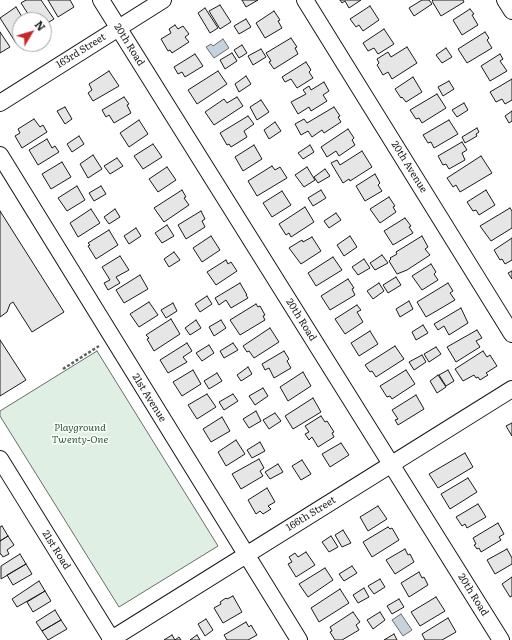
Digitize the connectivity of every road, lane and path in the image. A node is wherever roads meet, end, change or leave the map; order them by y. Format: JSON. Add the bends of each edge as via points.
{"nodes":[{"id":1,"x":101,"y":0,"type":"edge"},
{"id":2,"x":163,"y":0,"type":"edge"},
{"id":3,"x":305,"y":0,"type":"edge"},
{"id":4,"x":505,"y":0,"type":"edge"},
{"id":5,"x":512,"y":12,"type":"edge"},
{"id":6,"x":118,"y":28,"type":"junction"},
{"id":7,"x":0,"y":103,"type":"edge"},
{"id":8,"x":0,"y":156,"type":"edge"},
{"id":9,"x":512,"y":334,"type":"edge"},
{"id":10,"x":99,"y":346,"type":"dead end"},
{"id":11,"x":63,"y":369,"type":"dead end"},
{"id":12,"x":512,"y":389,"type":"edge"},
{"id":13,"x":0,"y":460,"type":"edge"},
{"id":14,"x":391,"y":464,"type":"junction"},
{"id":15,"x":246,"y":555,"type":"junction"},
{"id":16,"x":111,"y":640,"type":"edge"},
{"id":17,"x":299,"y":640,"type":"edge"},
{"id":18,"x":501,"y":640,"type":"edge"}],
"edges":[{"from":1,"to":6,"type":"street","name":"20th Road"},
{"from":2,"to":6,"type":"street","name":"163rd Street"},
{"from":3,"to":9,"type":"street","name":"20th Avenue"},
{"from":4,"to":5,"type":"street"},
{"from":6,"to":7,"type":"street","name":"163rd Street"},
{"from":6,"to":14,"type":"street","name":"20th Road"},
{"from":8,"to":15,"type":"street","name":"21st Avenue"},
{"from":10,"to":11,"type":"path"},
{"from":12,"to":14,"type":"street","name":"166th Street"},
{"from":13,"to":16,"type":"street","name":"21st Road"},
{"from":14,"to":15,"type":"street","name":"166th Street"},
{"from":14,"to":18,"type":"street","name":"20th Road"},
{"from":15,"to":16,"type":"street","name":"166th Street"},
{"from":15,"to":17,"type":"street","name":"21st Avenue"}]}
